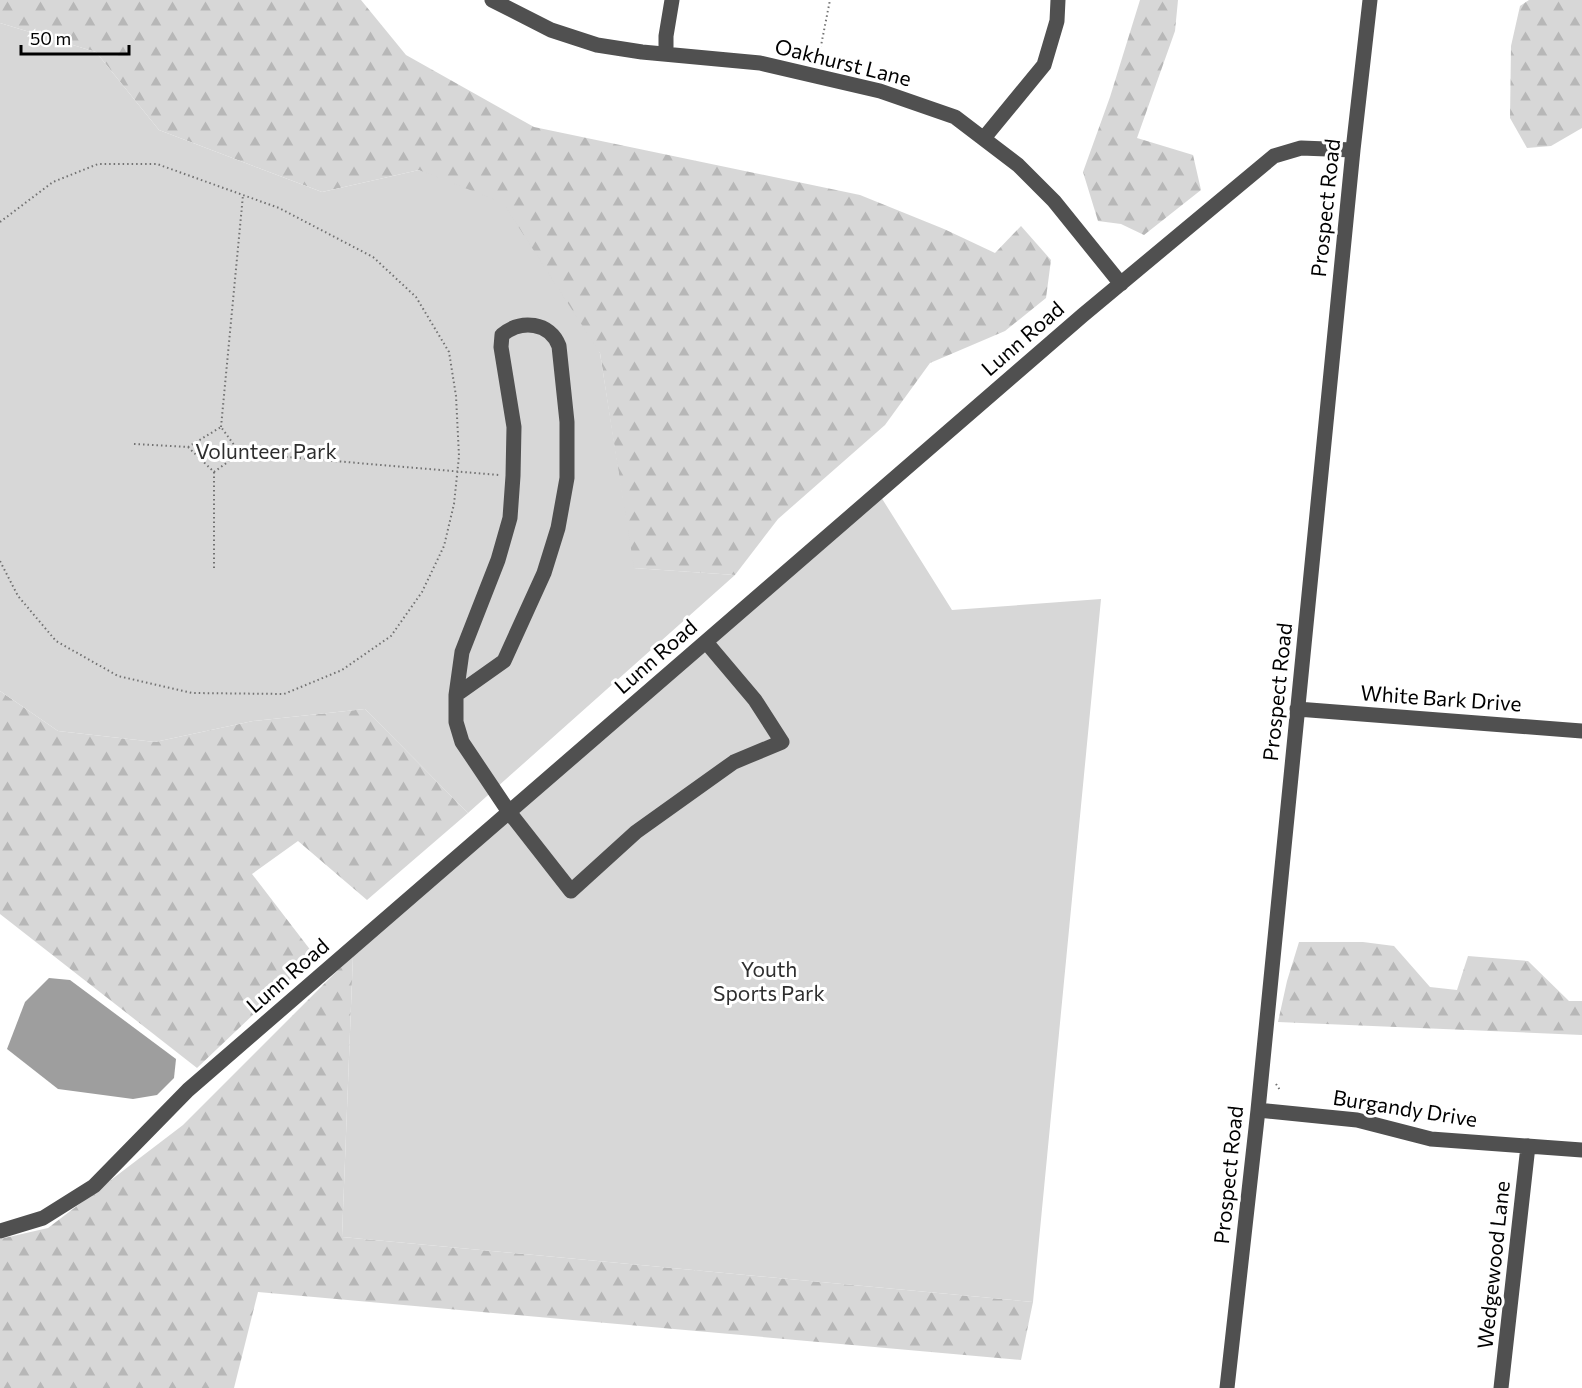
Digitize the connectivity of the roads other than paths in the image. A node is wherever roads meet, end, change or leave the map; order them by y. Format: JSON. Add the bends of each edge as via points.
{"nodes":[{"id":1,"x":492,"y":0,"type":"edge"},
{"id":2,"x":672,"y":0,"type":"edge"},
{"id":3,"x":1058,"y":0,"type":"edge"},
{"id":4,"x":1370,"y":0,"type":"edge"},
{"id":5,"x":666,"y":53,"type":"junction"},
{"id":6,"x":984,"y":138,"type":"junction"},
{"id":7,"x":1353,"y":150,"type":"junction"},
{"id":8,"x":1121,"y":284,"type":"junction"},
{"id":9,"x":706,"y":642,"type":"junction"},
{"id":10,"x":456,"y":695,"type":"junction"},
{"id":11,"x":1297,"y":709,"type":"junction"},
{"id":12,"x":1582,"y":731,"type":"edge"},
{"id":13,"x":509,"y":812,"type":"junction"},
{"id":14,"x":1258,"y":1110,"type":"junction"},
{"id":15,"x":1528,"y":1146,"type":"junction"},
{"id":16,"x":1582,"y":1150,"type":"edge"},
{"id":17,"x":0,"y":1231,"type":"edge"},
{"id":18,"x":1227,"y":1388,"type":"edge"},
{"id":19,"x":1501,"y":1388,"type":"edge"}],
"edges":[{"from":1,"to":5,"type":"street","name":"Oakhurst Lane","via":[[551,30],[597,45]]},
{"from":2,"to":5,"type":"street"},
{"from":3,"to":6,"type":"street","via":[[1057,21],[1044,65]]},
{"from":4,"to":7,"type":"street","name":"Prospect Road"},
{"from":5,"to":6,"type":"street","name":"Oakhurst Lane","via":[[760,63],[880,91],[955,117]]},
{"from":6,"to":8,"type":"street","name":"Oakhurst Lane","via":[[1054,201]]},
{"from":7,"to":8,"type":"street","name":"Lunn Road","via":[[1301,148],[1274,156]]},
{"from":7,"to":11,"type":"street","name":"Prospect Road"},
{"from":8,"to":9,"type":"street","name":"Lunn Road"},
{"from":9,"to":13,"type":"street","name":"Lunn Road"},
{"from":9,"to":13,"type":"street","via":[[755,700],[782,742],[725,768],[636,832],[571,891]]},
{"from":10,"to":10,"type":"street","via":[[462,652],[510,518],[514,427],[502,335],[511,328],[544,327],[555,335],[559,346],[567,422],[567,478],[558,528],[544,573],[504,661]]},
{"from":10,"to":13,"type":"street","via":[[456,722],[462,742]]},
{"from":11,"to":12,"type":"street","name":"White Bark Drive"},
{"from":11,"to":14,"type":"street","name":"Prospect Road"},
{"from":13,"to":17,"type":"street","name":"Lunn Road","via":[[188,1090],[94,1186],[43,1218]]},
{"from":14,"to":15,"type":"street","name":"Burgandy Drive","via":[[1357,1120],[1431,1139]]},
{"from":14,"to":18,"type":"street","name":"Prospect Road"},
{"from":15,"to":16,"type":"street","name":"Burgandy Drive"},
{"from":15,"to":19,"type":"street","name":"Wedgewood Lane"}]}
